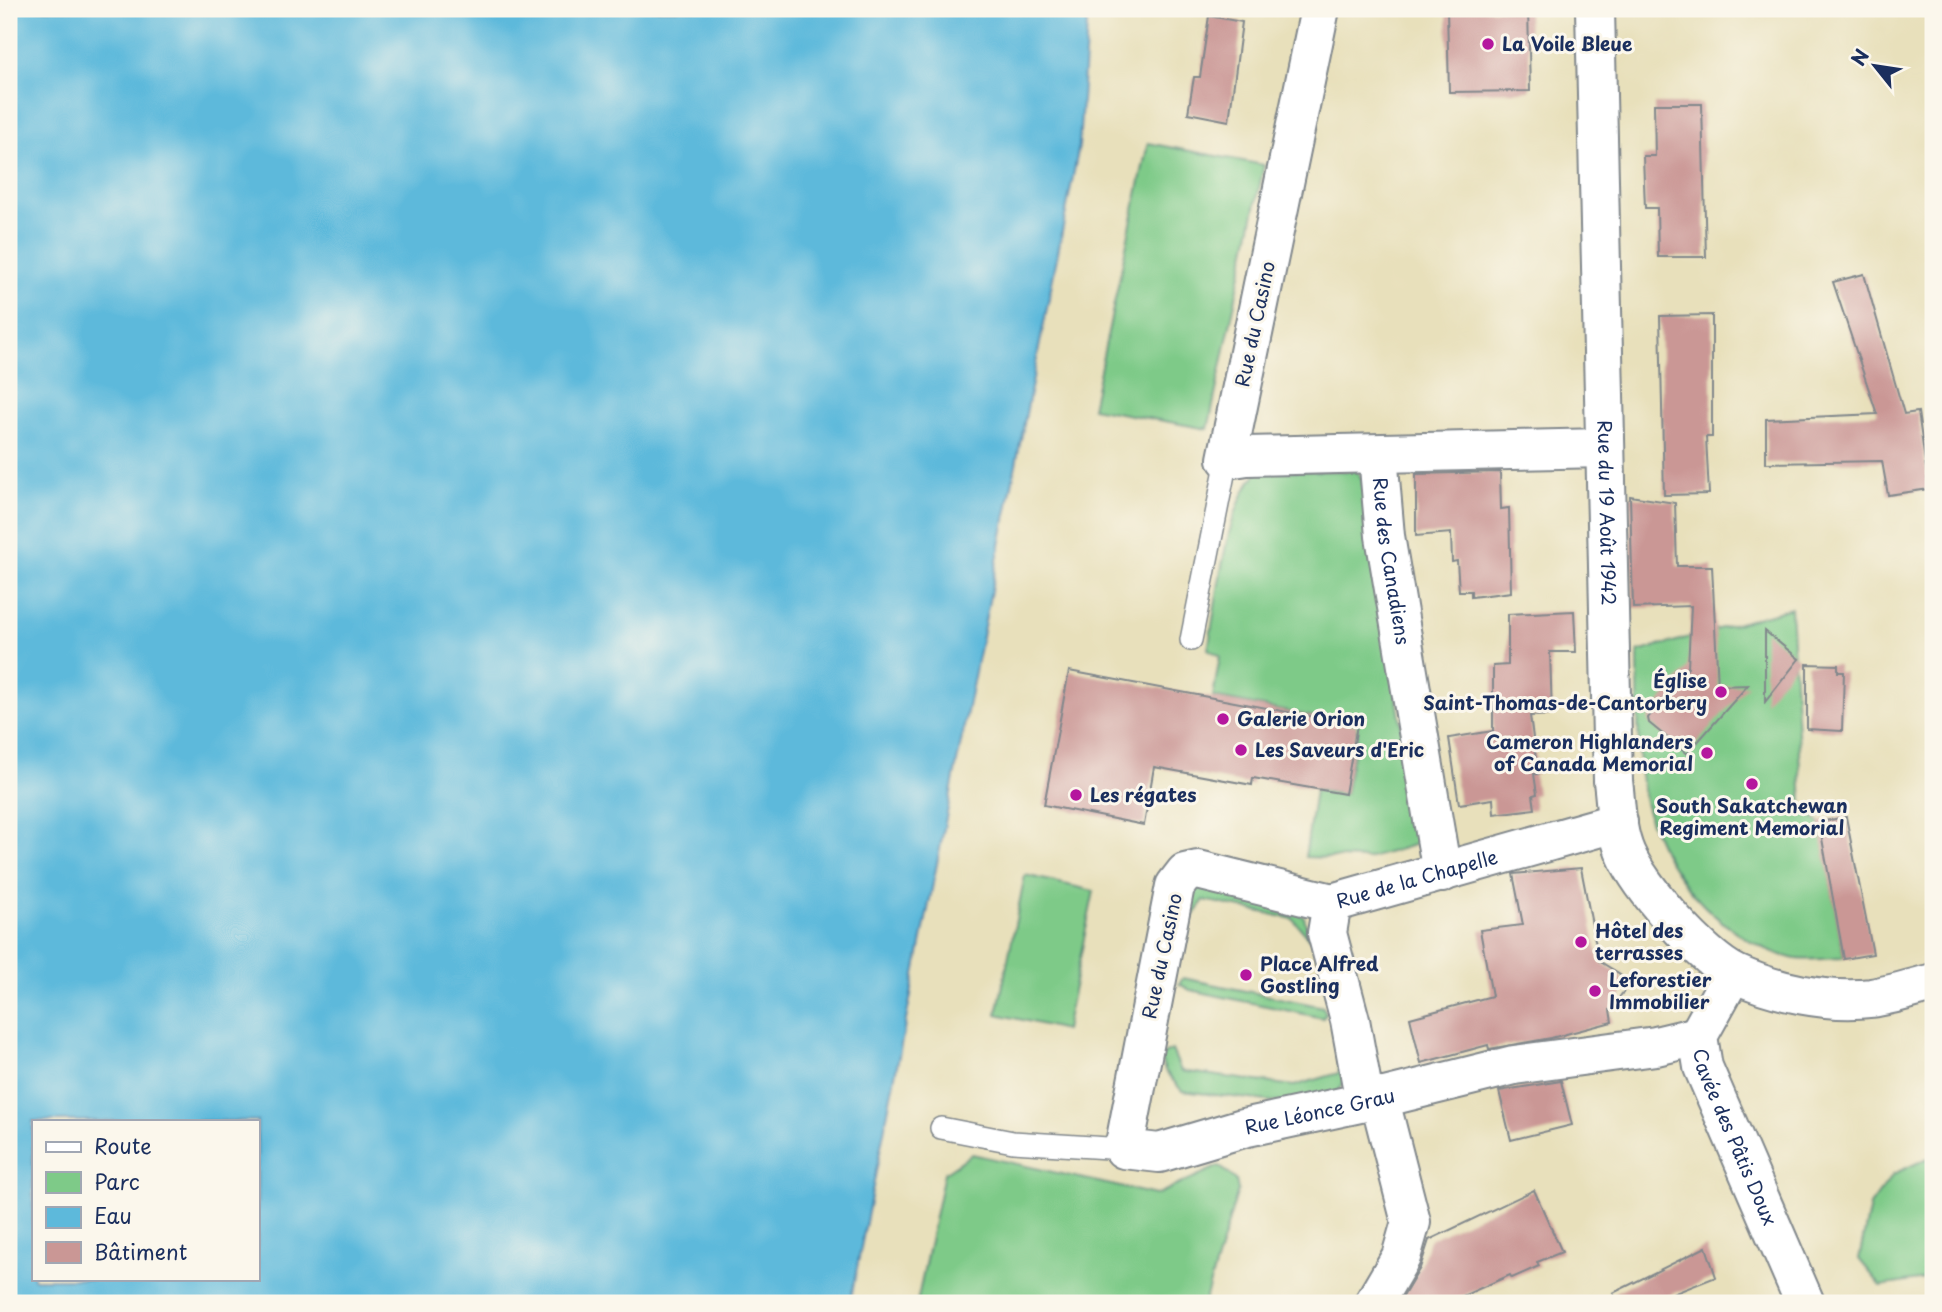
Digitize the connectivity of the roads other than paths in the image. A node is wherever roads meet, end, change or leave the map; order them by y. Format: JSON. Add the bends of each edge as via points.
{"nodes":[{"id":1,"x":1320,"y":9,"type":"edge"},
{"id":2,"x":1595,"y":9,"type":"edge"},
{"id":3,"x":1603,"y":448,"type":"junction"},
{"id":4,"x":1378,"y":455,"type":"junction"},
{"id":5,"x":1227,"y":459,"type":"junction"},
{"id":6,"x":1191,"y":640,"type":"dead end"},
{"id":7,"x":1618,"y":822,"type":"junction"},
{"id":8,"x":1442,"y":873,"type":"junction"},
{"id":9,"x":1332,"y":903,"type":"junction"},
{"id":10,"x":1734,"y":973,"type":"junction"},
{"id":11,"x":1933,"y":983,"type":"edge"},
{"id":12,"x":1698,"y":1036,"type":"junction"},
{"id":13,"x":1372,"y":1100,"type":"junction"},
{"id":14,"x":941,"y":1128,"type":"dead end"},
{"id":15,"x":1124,"y":1149,"type":"junction"},
{"id":16,"x":1374,"y":1303,"type":"edge"},
{"id":17,"x":1805,"y":1303,"type":"edge"}],
"edges":[{"from":1,"to":5,"type":"street","name":"Rue du Casino"},
{"from":2,"to":3,"type":"street","name":"Rue du 19 Août 1942"},
{"from":3,"to":4,"type":"street"},
{"from":3,"to":7,"type":"street","name":"Rue du 19 Août 1942"},
{"from":4,"to":5,"type":"street"},
{"from":4,"to":8,"type":"street","name":"Rue des Canadiens","via":[[1384,536]]},
{"from":5,"to":6,"type":"lane","name":"Rue du Casino"},
{"from":7,"to":8,"type":"street","name":"Rue de la Chapelle"},
{"from":7,"to":10,"type":"street","name":"Rue du 19 Août 1942","via":[[1625,853],[1642,881],[1699,945]]},
{"from":8,"to":9,"type":"street","name":"Rue de la Chapelle"},
{"from":9,"to":13,"type":"street","name":"Rue de la Chapelle","via":[[1327,933]]},
{"from":9,"to":15,"type":"street","name":"Rue du Casino","via":[[1198,870],[1185,873],[1175,887]]},
{"from":10,"to":11,"type":"street","name":"Rue du 19 Août 1942","via":[[1776,989],[1834,998],[1871,998]]},
{"from":10,"to":12,"type":"street","name":"Cavée des Pâtis Doux"},
{"from":12,"to":13,"type":"street","name":"Rue Léonce Grau","via":[[1514,1065]]},
{"from":12,"to":17,"type":"street","name":"Cavée des Pâtis Doux","via":[[1703,1067]]},
{"from":13,"to":15,"type":"street","name":"Rue Léonce Grau","via":[[1243,1128],[1159,1153]]},
{"from":13,"to":16,"type":"street","name":"Rue de la Chapelle","via":[[1410,1222],[1401,1257]]},
{"from":14,"to":15,"type":"lane","name":"Rue Léonce Grau","via":[[1013,1142]]}]}
